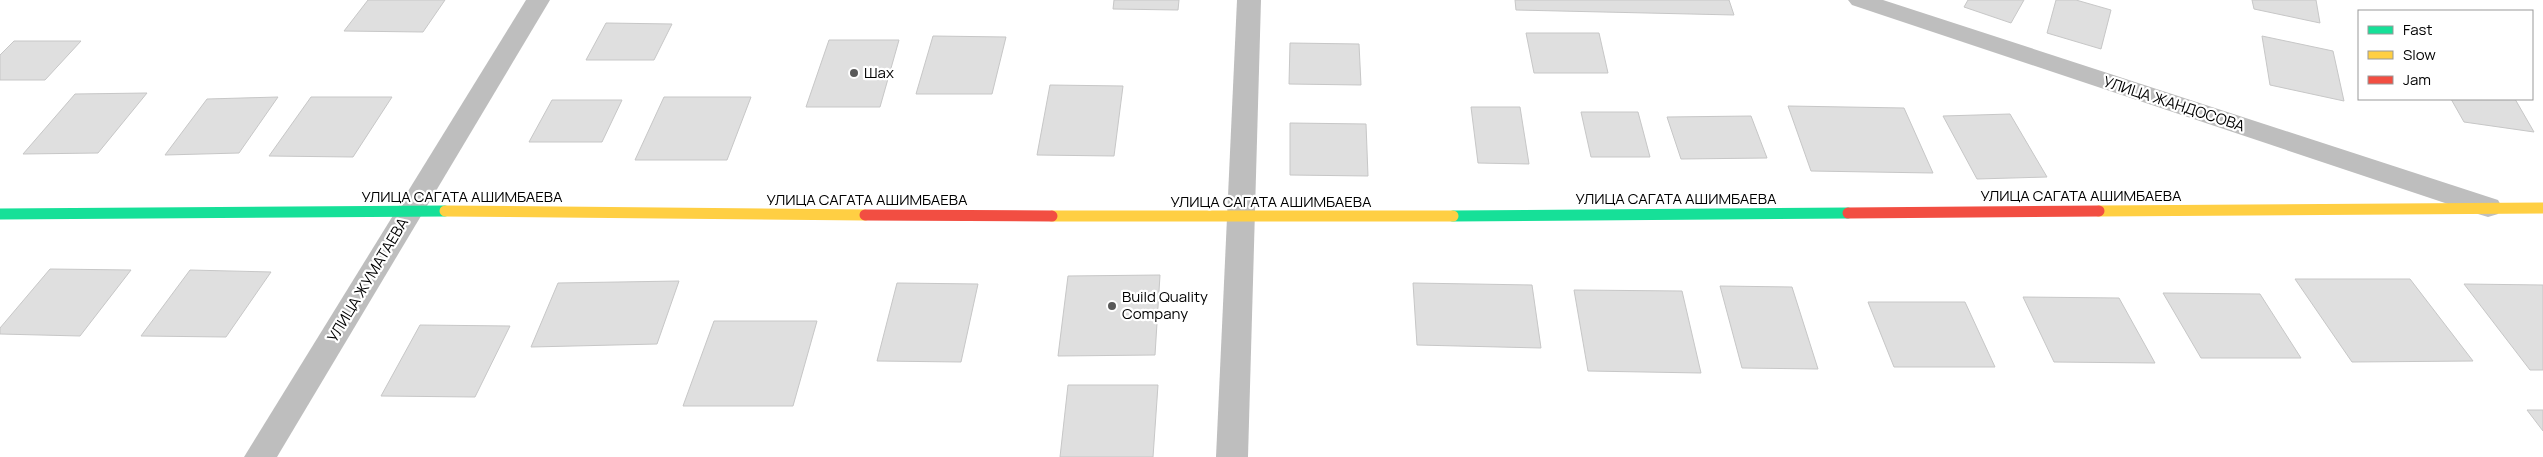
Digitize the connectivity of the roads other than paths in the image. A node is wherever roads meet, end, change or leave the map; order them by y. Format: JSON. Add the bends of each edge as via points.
{"nodes":[{"id":1,"x":538,"y":0,"type":"edge"},
{"id":2,"x":1248,"y":0,"type":"edge"},
{"id":3,"x":1860,"y":0,"type":"edge"},
{"id":4,"x":2488,"y":207,"type":"junction"},
{"id":5,"x":2543,"y":208,"type":"edge"},
{"id":6,"x":409,"y":211,"type":"junction"},
{"id":7,"x":0,"y":214,"type":"edge"},
{"id":8,"x":1241,"y":218,"type":"junction"},
{"id":9,"x":260,"y":457,"type":"edge"},
{"id":10,"x":1232,"y":457,"type":"edge"}],
"edges":[{"from":1,"to":6,"type":"street","name":"УЛИЦА ЖУМАТАЕВА"},
{"from":2,"to":8,"type":"street"},
{"from":3,"to":4,"type":"street","name":"УЛИЦА ЖАНДОСОВА"},
{"from":4,"to":5,"type":"street","name":"УЛИЦА САГАТА АШИМБАЕВА"},
{"from":4,"to":8,"type":"street","name":"УЛИЦА САГАТА АШИМБАЕВА"},
{"from":6,"to":7,"type":"street","name":"УЛИЦА САГАТА АШИМБАЕВА"},
{"from":6,"to":8,"type":"street","name":"УЛИЦА САГАТА АШИМБАЕВА"},
{"from":6,"to":9,"type":"street","name":"УЛИЦА ЖУМАТАЕВА"},
{"from":8,"to":10,"type":"street"}]}
